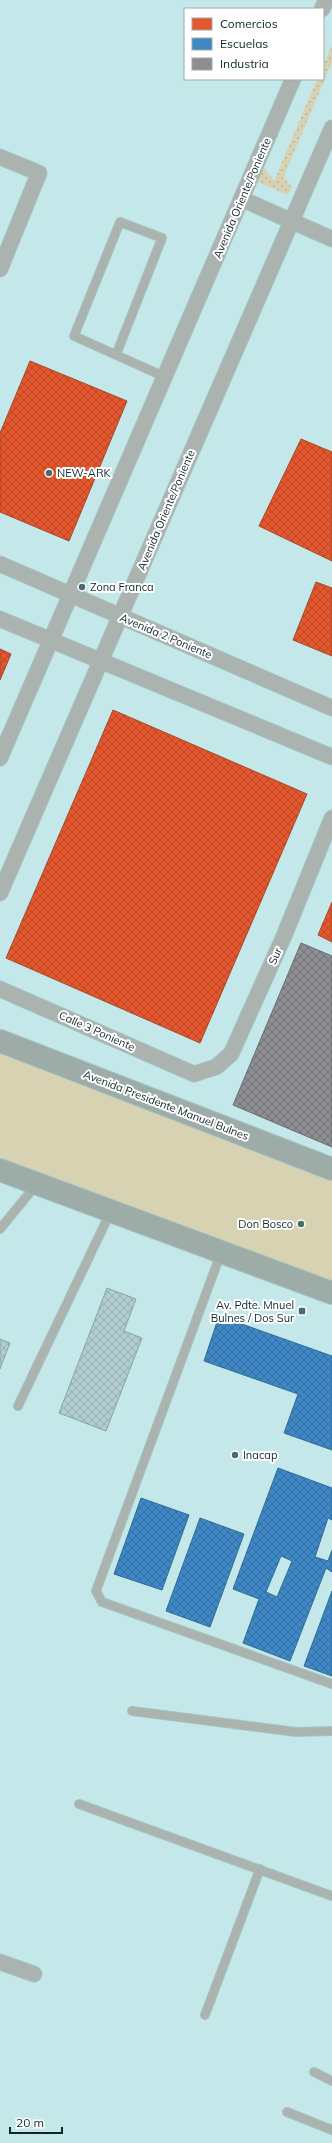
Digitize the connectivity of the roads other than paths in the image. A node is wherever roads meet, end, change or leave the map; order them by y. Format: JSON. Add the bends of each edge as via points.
{"nodes":[{"id":1,"x":293,"y":80,"type":"edge"},
{"id":2,"x":332,"y":128,"type":"edge"},
{"id":3,"x":0,"y":157,"type":"edge"},
{"id":4,"x":242,"y":199,"type":"junction"},
{"id":5,"x":292,"y":221,"type":"junction"},
{"id":6,"x":332,"y":239,"type":"edge"},
{"id":7,"x":2,"y":260,"type":"edge"},
{"id":8,"x":116,"y":355,"type":"junction"},
{"id":9,"x":165,"y":376,"type":"junction"},
{"id":10,"x":0,"y":564,"type":"edge"},
{"id":11,"x":70,"y":595,"type":"junction"},
{"id":12,"x":120,"y":616,"type":"junction"},
{"id":13,"x":0,"y":619,"type":"edge"},
{"id":14,"x":51,"y":640,"type":"junction"},
{"id":15,"x":101,"y":660,"type":"junction"},
{"id":16,"x":332,"y":708,"type":"edge"},
{"id":17,"x":332,"y":757,"type":"edge"},
{"id":18,"x":0,"y":758,"type":"edge"},
{"id":19,"x":332,"y":818,"type":"edge"},
{"id":20,"x":0,"y":893,"type":"edge"},
{"id":21,"x":0,"y":989,"type":"edge"},
{"id":22,"x":0,"y":1040,"type":"edge"},
{"id":23,"x":194,"y":1074,"type":"joint"},
{"id":24,"x":332,"y":1169,"type":"edge"},
{"id":25,"x":0,"y":1170,"type":"edge"},
{"id":26,"x":37,"y":1183,"type":"junction"},
{"id":27,"x":112,"y":1210,"type":"junction"},
{"id":28,"x":0,"y":1229,"type":"edge"},
{"id":29,"x":222,"y":1251,"type":"junction"},
{"id":30,"x":332,"y":1293,"type":"edge"},
{"id":31,"x":18,"y":1406,"type":"dead end"},
{"id":32,"x":332,"y":1684,"type":"edge"},
{"id":33,"x":132,"y":1710,"type":"dead end"},
{"id":34,"x":332,"y":1731,"type":"edge"},
{"id":35,"x":79,"y":1804,"type":"dead end"},
{"id":36,"x":260,"y":1869,"type":"junction"},
{"id":37,"x":332,"y":1896,"type":"edge"},
{"id":38,"x":0,"y":1962,"type":"edge"},
{"id":39,"x":34,"y":1974,"type":"dead end"},
{"id":40,"x":205,"y":2015,"type":"dead end"},
{"id":41,"x":314,"y":2072,"type":"dead end"},
{"id":42,"x":332,"y":2081,"type":"edge"},
{"id":43,"x":286,"y":2112,"type":"dead end"},
{"id":44,"x":332,"y":2130,"type":"edge"}],
"edges":[{"from":1,"to":4,"type":"street","name":"Avenida Oriente/Poniente"},
{"from":2,"to":5,"type":"street","name":"Avenida Oriente/Poniente"},
{"from":3,"to":7,"type":"street","via":[[39,173]]},
{"from":4,"to":5,"type":"street"},
{"from":4,"to":9,"type":"street","name":"Avenida Oriente/Poniente"},
{"from":5,"to":6,"type":"street"},
{"from":5,"to":12,"type":"street","name":"Avenida Oriente/Poniente"},
{"from":8,"to":8,"type":"lane","via":[[74,336],[120,222],[162,238]]},
{"from":8,"to":9,"type":"lane"},
{"from":9,"to":11,"type":"street","name":"Avenida Oriente/Poniente"},
{"from":10,"to":11,"type":"street","name":"Avenida 2 Poniente"},
{"from":11,"to":12,"type":"street","name":"Avenida 2 Poniente"},
{"from":11,"to":14,"type":"street","name":"Avenida Oriente/Poniente"},
{"from":12,"to":15,"type":"street","name":"Avenida Oriente/Poniente"},
{"from":12,"to":16,"type":"street","name":"Avenida 2 Poniente"},
{"from":13,"to":14,"type":"street"},
{"from":14,"to":15,"type":"street"},
{"from":14,"to":18,"type":"street","name":"Avenida Oriente/Poniente"},
{"from":15,"to":17,"type":"street"},
{"from":15,"to":20,"type":"street","name":"Avenida Oriente/Poniente"},
{"from":19,"to":23,"type":"street","name":"Sur","via":[[284,936],[231,1054],[216,1067]]},
{"from":21,"to":23,"type":"street","name":"Calle 3 Poniente"},
{"from":22,"to":24,"type":"main road","name":"Avenida Presidente Manuel Bulnes"},
{"from":25,"to":26,"type":"main road"},
{"from":26,"to":27,"type":"main road"},
{"from":26,"to":28,"type":"lane"},
{"from":27,"to":29,"type":"main road"},
{"from":27,"to":31,"type":"lane"},
{"from":29,"to":30,"type":"main road"},
{"from":29,"to":32,"type":"lane","via":[[96,1591],[102,1602]]},
{"from":33,"to":34,"type":"lane","via":[[296,1732]]},
{"from":35,"to":36,"type":"lane"},
{"from":36,"to":37,"type":"lane"},
{"from":36,"to":40,"type":"lane"},
{"from":38,"to":39,"type":"street"},
{"from":41,"to":42,"type":"lane"},
{"from":43,"to":44,"type":"lane"}]}
